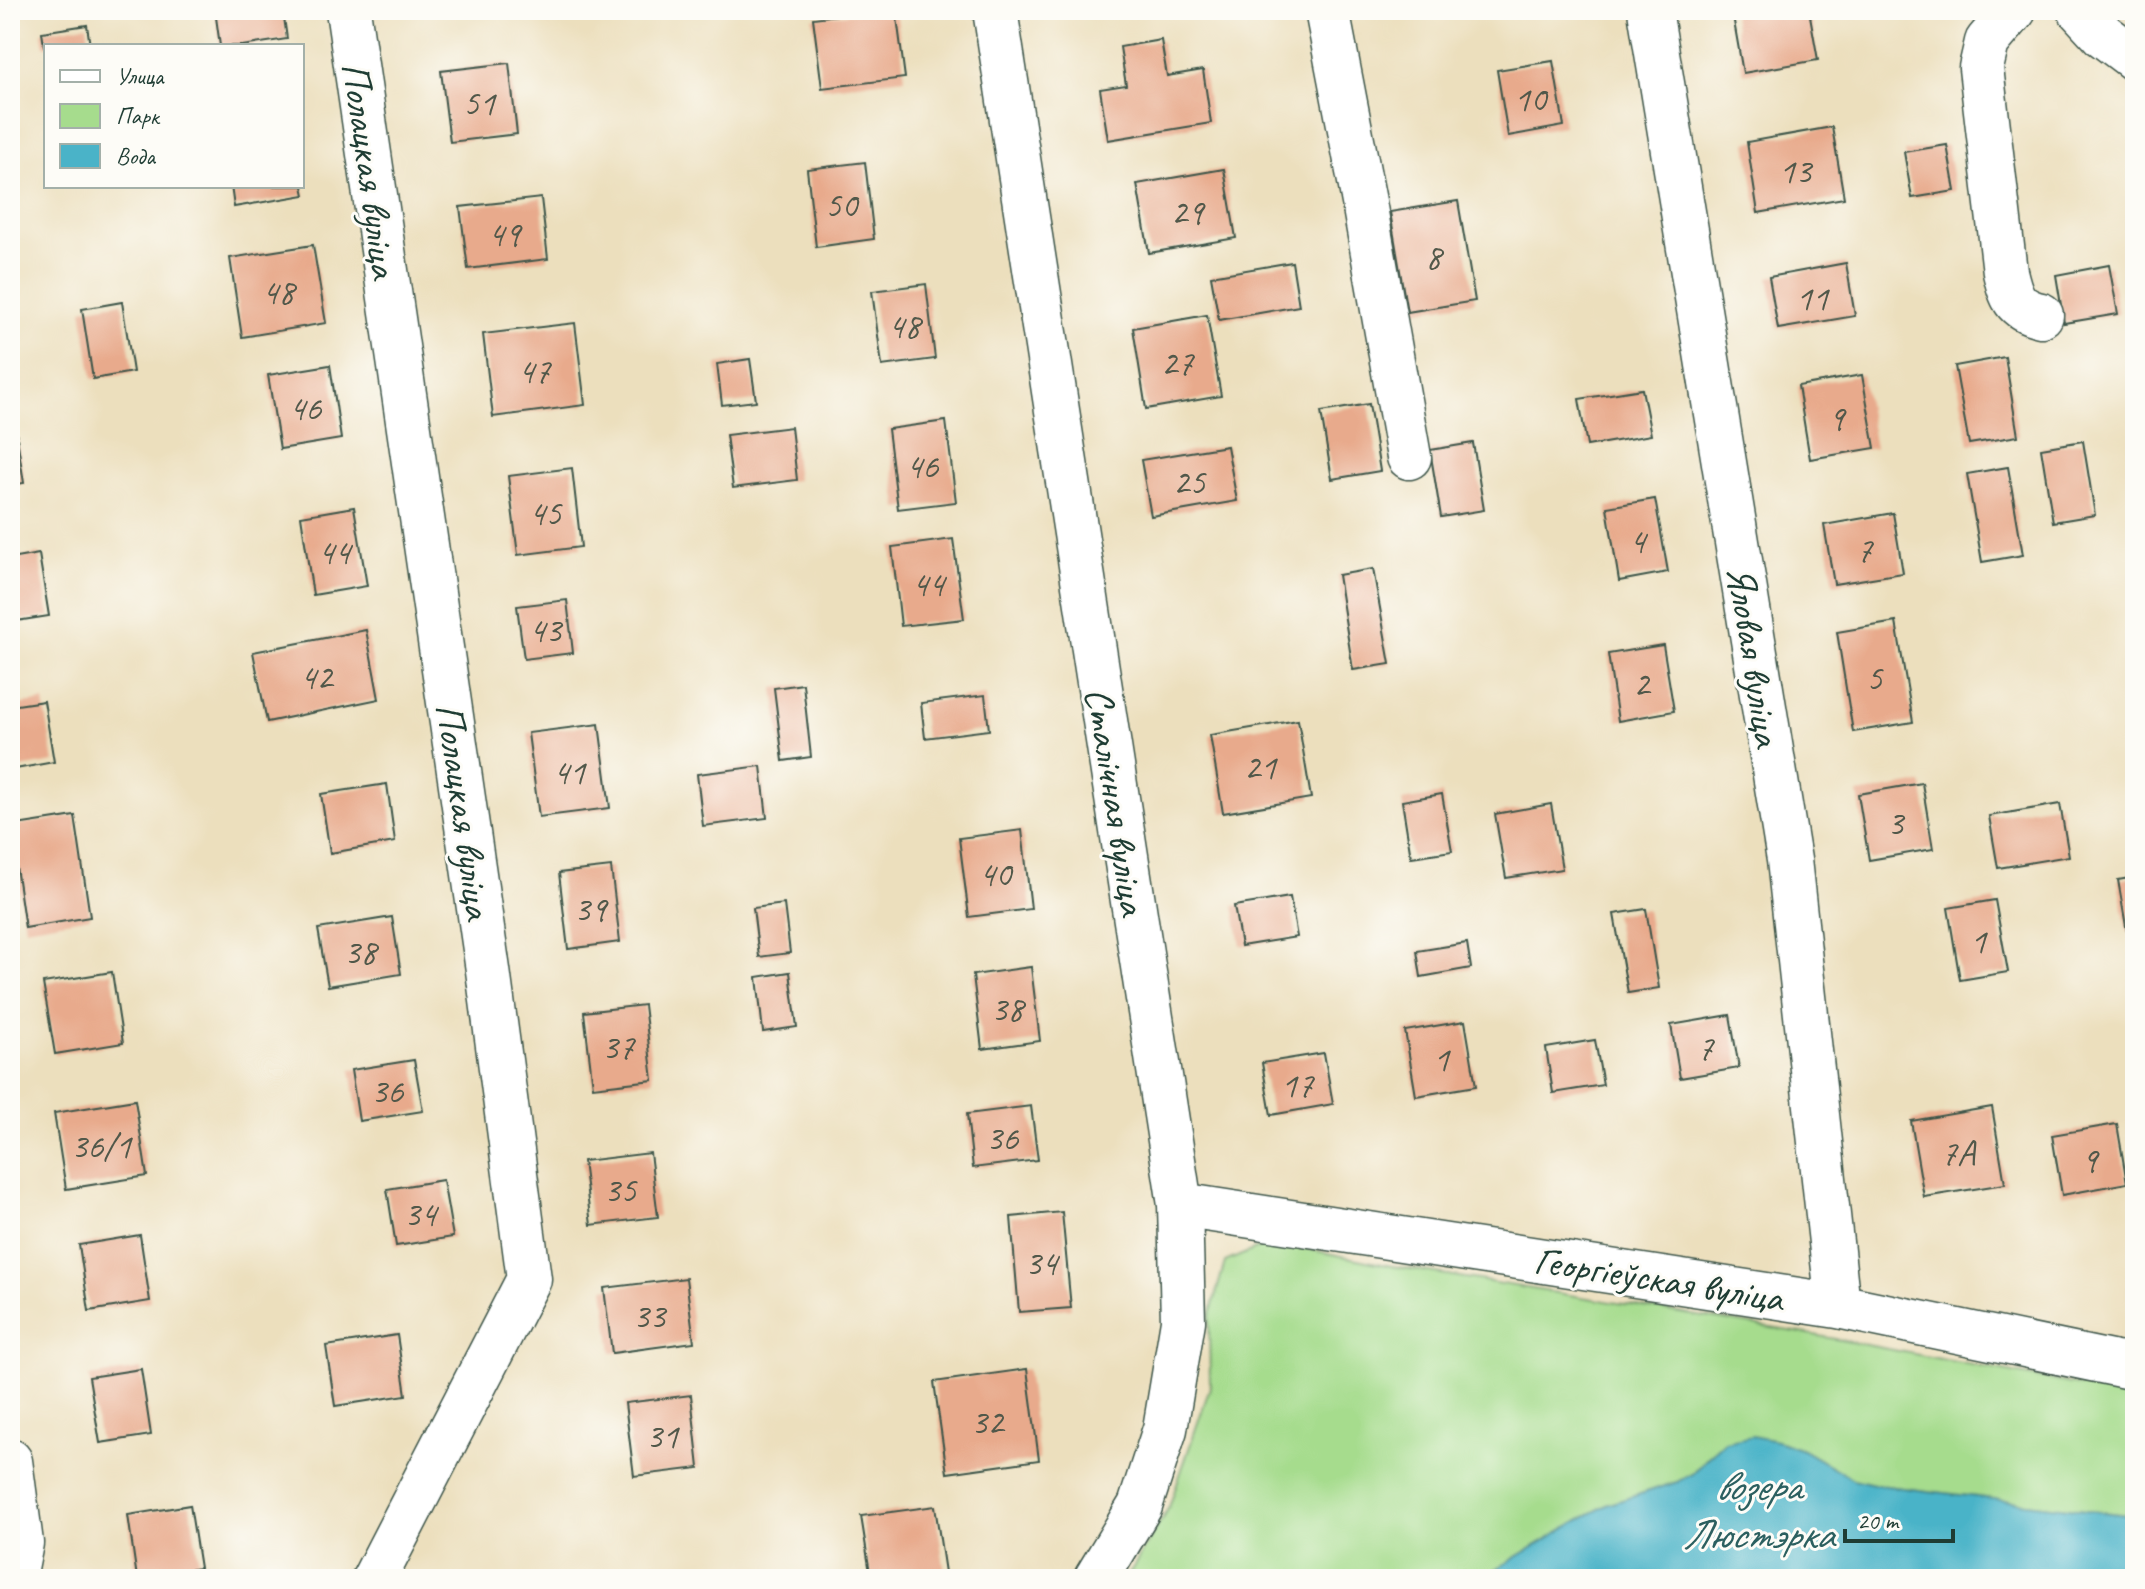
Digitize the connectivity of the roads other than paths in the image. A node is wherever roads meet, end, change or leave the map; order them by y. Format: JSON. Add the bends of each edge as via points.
{"nodes":[{"id":1,"x":348,"y":10,"type":"edge"},
{"id":2,"x":1327,"y":10,"type":"edge"},
{"id":3,"x":1650,"y":10,"type":"edge"},
{"id":4,"x":2014,"y":10,"type":"edge"},
{"id":5,"x":2080,"y":10,"type":"edge"},
{"id":6,"x":1006,"y":12,"type":"edge"},
{"id":7,"x":2135,"y":59,"type":"edge"},
{"id":8,"x":2041,"y":315,"type":"dead end"},
{"id":9,"x":1409,"y":457,"type":"dead end"},
{"id":10,"x":1180,"y":1205,"type":"junction"},
{"id":11,"x":1838,"y":1306,"type":"junction"},
{"id":12,"x":2135,"y":1368,"type":"edge"},
{"id":13,"x":10,"y":1461,"type":"edge"},
{"id":14,"x":14,"y":1579,"type":"edge"},
{"id":15,"x":374,"y":1579,"type":"edge"},
{"id":16,"x":1096,"y":1579,"type":"edge"}],
"edges":[{"from":1,"to":15,"type":"street","name":"Полацкая вуліца","via":[[529,1279]]},
{"from":2,"to":9,"type":"street"},
{"from":3,"to":11,"type":"street","name":"Яловая вуліца","via":[[1789,860]]},
{"from":4,"to":8,"type":"street","via":[[1987,42],[1981,68],[2008,283],[2024,311]]},
{"from":5,"to":7,"type":"street"},
{"from":6,"to":10,"type":"street","name":"Сталічная вуліца"},
{"from":10,"to":11,"type":"street","name":"Георгіеўская вуліца"},
{"from":10,"to":16,"type":"street","name":"Сталічная вуліца","via":[[1183,1321],[1165,1429],[1140,1506]]},
{"from":11,"to":12,"type":"street","name":"Георгіеўская вуліца"},
{"from":13,"to":14,"type":"street","via":[[21,1543]]}]}
